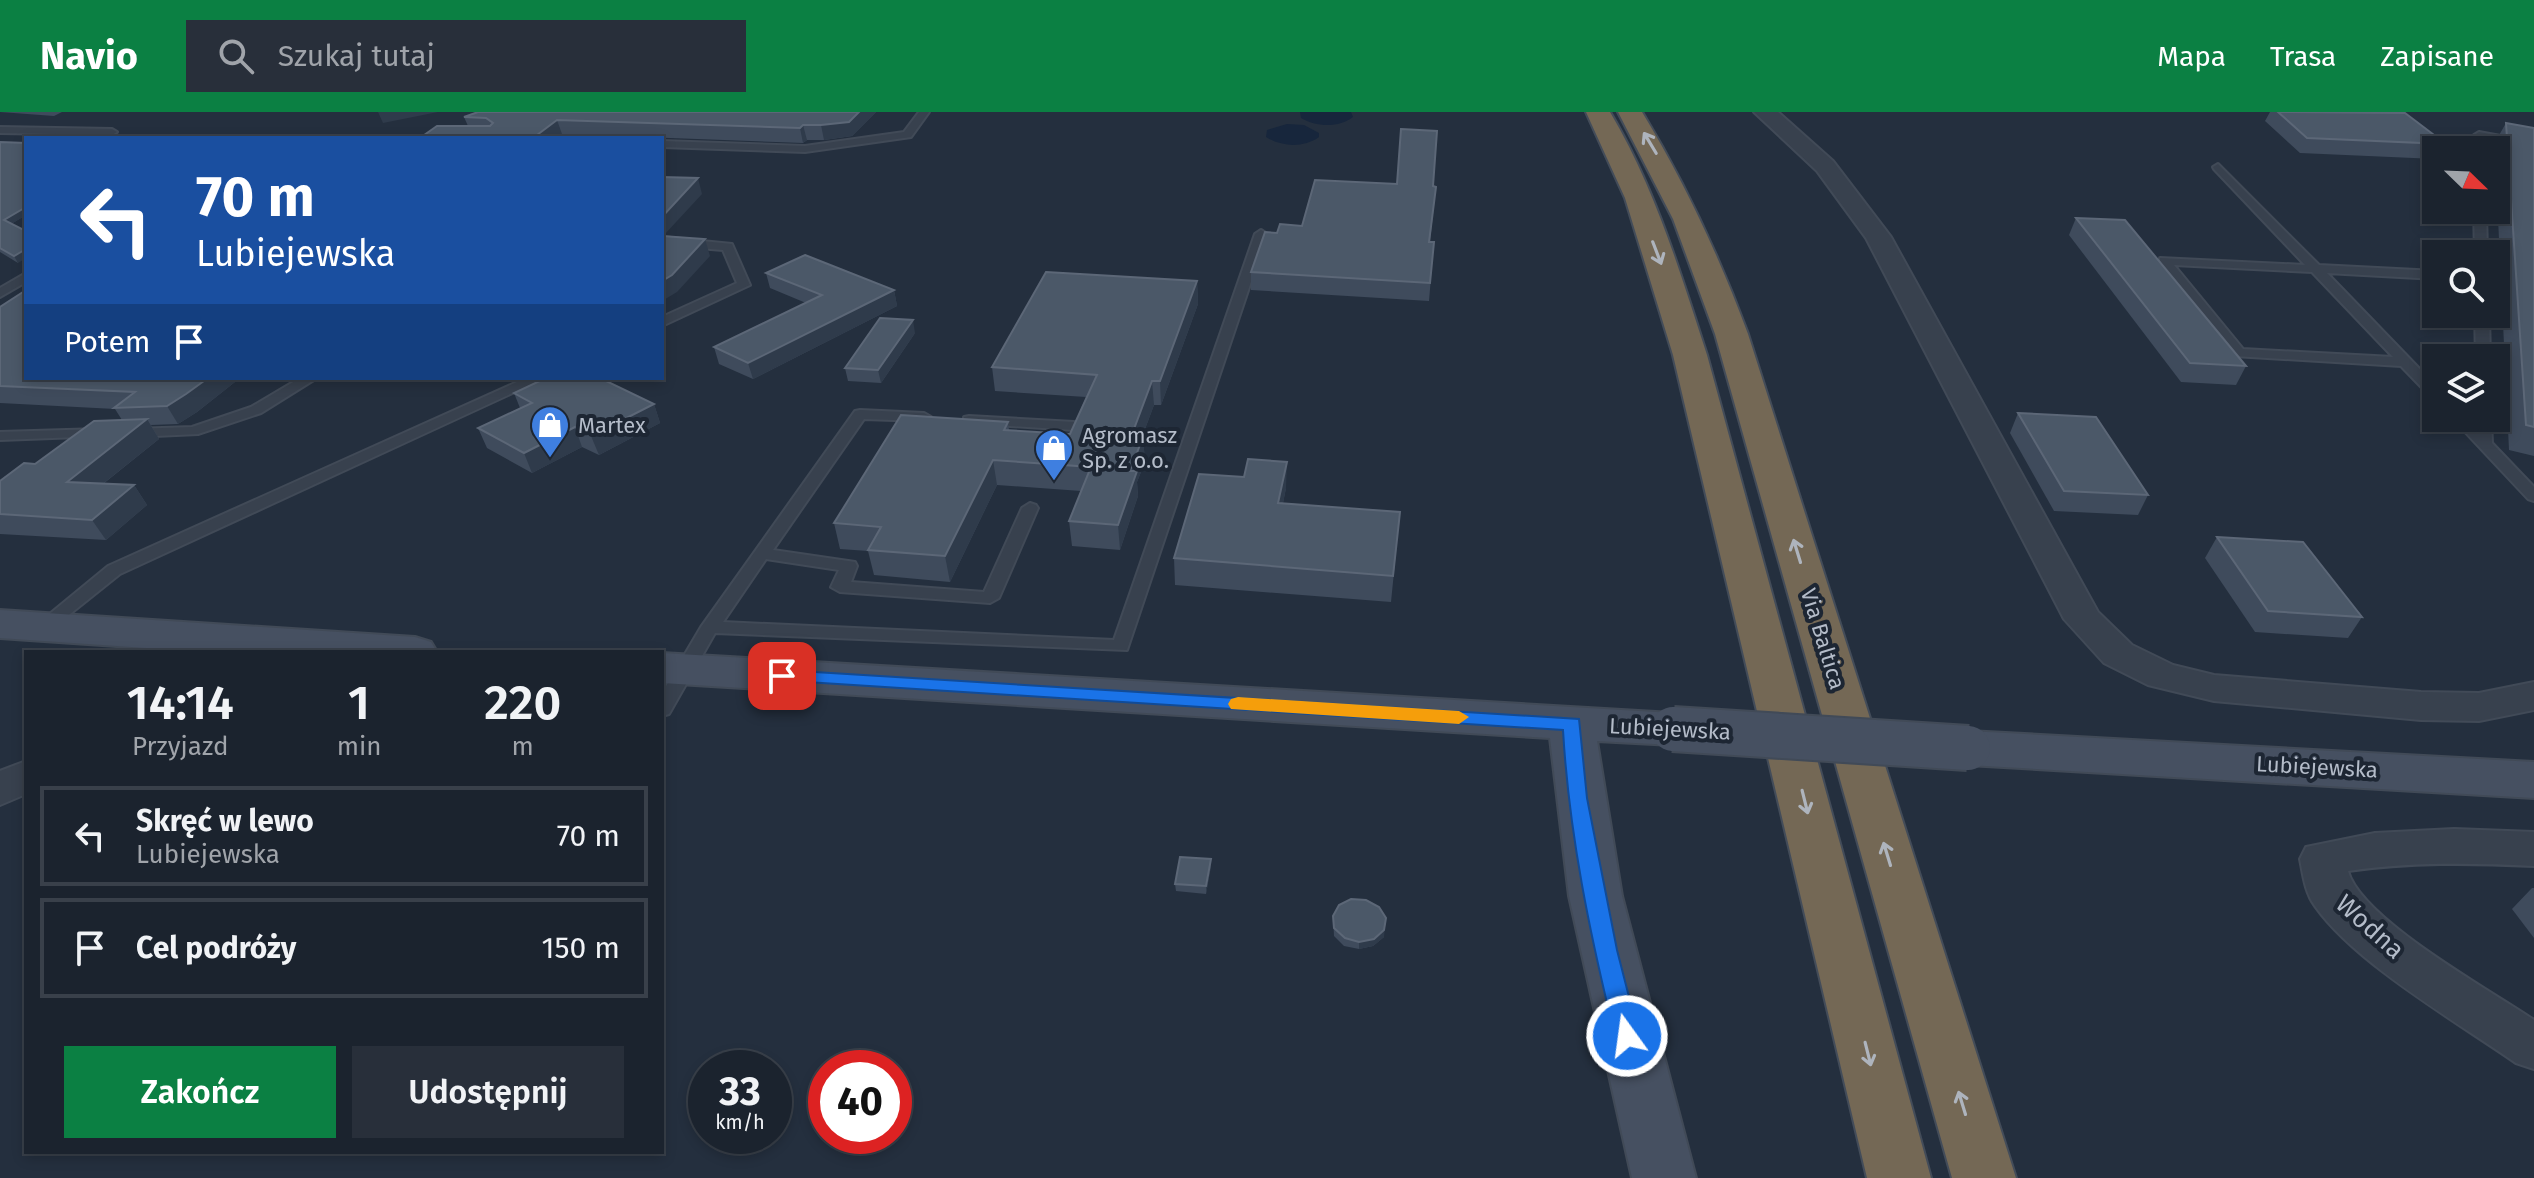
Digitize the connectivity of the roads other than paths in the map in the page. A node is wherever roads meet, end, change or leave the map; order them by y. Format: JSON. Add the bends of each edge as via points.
{"nodes":[{"id":1,"x":924,"y":112,"type":"edge"},
{"id":2,"x":1598,"y":112,"type":"edge"},
{"id":3,"x":1630,"y":112,"type":"edge"},
{"id":4,"x":1765,"y":112,"type":"edge"},
{"id":5,"x":0,"y":119,"type":"edge"},
{"id":6,"x":71,"y":122,"type":"dead end"},
{"id":7,"x":0,"y":130,"type":"edge"},
{"id":8,"x":112,"y":132,"type":"dead end"},
{"id":9,"x":2510,"y":141,"type":"edge"},
{"id":10,"x":664,"y":144,"type":"edge"},
{"id":11,"x":2534,"y":145,"type":"edge"},
{"id":12,"x":2218,"y":167,"type":"dead end"},
{"id":13,"x":1261,"y":234,"type":"edge"},
{"id":14,"x":664,"y":241,"type":"edge"},
{"id":15,"x":2316,"y":269,"type":"junction"},
{"id":16,"x":2422,"y":274,"type":"edge"},
{"id":17,"x":24,"y":278,"type":"edge"},
{"id":18,"x":0,"y":293,"type":"edge"},
{"id":19,"x":664,"y":321,"type":"edge"},
{"id":20,"x":2406,"y":362,"type":"junction"},
{"id":21,"x":2422,"y":379,"type":"edge"},
{"id":22,"x":307,"y":380,"type":"edge"},
{"id":23,"x":534,"y":380,"type":"edge"},
{"id":24,"x":1074,"y":426,"type":"edge"},
{"id":25,"x":2472,"y":432,"type":"edge"},
{"id":26,"x":2484,"y":432,"type":"edge"},
{"id":27,"x":0,"y":436,"type":"edge"},
{"id":28,"x":2484,"y":444,"type":"junction"},
{"id":29,"x":2534,"y":496,"type":"edge"},
{"id":30,"x":1030,"y":508,"type":"dead end"},
{"id":31,"x":764,"y":554,"type":"junction"},
{"id":32,"x":0,"y":624,"type":"edge"},
{"id":33,"x":44,"y":626,"type":"junction"},
{"id":34,"x":710,"y":627,"type":"junction"},
{"id":35,"x":264,"y":647,"type":"edge"},
{"id":36,"x":355,"y":650,"type":"edge"},
{"id":37,"x":674,"y":669,"type":"edge"},
{"id":38,"x":2534,"y":696,"type":"edge"},
{"id":39,"x":664,"y":702,"type":"edge"},
{"id":40,"x":1572,"y":724,"type":"junction"},
{"id":41,"x":24,"y":777,"type":"edge"},
{"id":42,"x":2534,"y":780,"type":"edge"},
{"id":43,"x":0,"y":789,"type":"edge"},
{"id":44,"x":2534,"y":849,"type":"edge"},
{"id":45,"x":2534,"y":1047,"type":"edge"},
{"id":46,"x":1664,"y":1178,"type":"edge"},
{"id":47,"x":1899,"y":1178,"type":"edge"},
{"id":48,"x":1984,"y":1178,"type":"edge"}],
"edges":[{"from":1,"to":10,"type":"lane","via":[[907,135],[805,149]]},
{"from":2,"to":47,"type":"highway","one_way":true,"via":[[1631,180],[1690,355]]},
{"from":48,"to":3,"type":"highway","name":"Via Baltica","one_way":true,"via":[[1707,264],[1666,171]]},
{"from":4,"to":38,"type":"street","via":[[1825,166],[1870,224],[2083,619],[2118,654],[2162,676],[2214,688],[2421,706],[2479,707]]},
{"from":5,"to":6,"type":"lane"},
{"from":7,"to":8,"type":"lane"},
{"from":9,"to":11,"type":"lane"},
{"from":12,"to":15,"type":"lane"},
{"from":13,"to":34,"type":"lane","via":[[1121,646]]},
{"from":14,"to":19,"type":"lane","via":[[728,247],[744,285]]},
{"from":15,"to":16,"type":"lane"},
{"from":15,"to":20,"type":"lane"},
{"from":15,"to":20,"type":"lane","via":[[2164,261],[2239,353]]},
{"from":17,"to":18,"type":"lane"},
{"from":20,"to":21,"type":"lane"},
{"from":22,"to":27,"type":"lane","via":[[256,410],[193,431]]},
{"from":23,"to":33,"type":"lane","via":[[114,570]]},
{"from":24,"to":31,"type":"lane","via":[[860,414]]},
{"from":25,"to":28,"type":"lane"},
{"from":26,"to":28,"type":"lane"},
{"from":28,"to":29,"type":"lane"},
{"from":30,"to":31,"type":"lane","via":[[990,598],[840,587],[849,566]]},
{"from":31,"to":34,"type":"lane"},
{"from":32,"to":33,"type":"main road"},
{"from":33,"to":35,"type":"main road"},
{"from":34,"to":37,"type":"lane"},
{"from":35,"to":36,"type":"main road"},
{"from":37,"to":39,"type":"lane"},
{"from":37,"to":40,"type":"main road","name":"Lubiejewska"},
{"from":40,"to":42,"type":"main road","name":"Lubiejewska","bridge":true},
{"from":40,"to":46,"type":"main road","via":[[1577,798],[1605,950]]},
{"from":41,"to":43,"type":"street"},
{"from":44,"to":45,"type":"street","name":"Wodna","via":[[2369,848],[2322,859],[2331,894],[2379,942]]}]}
